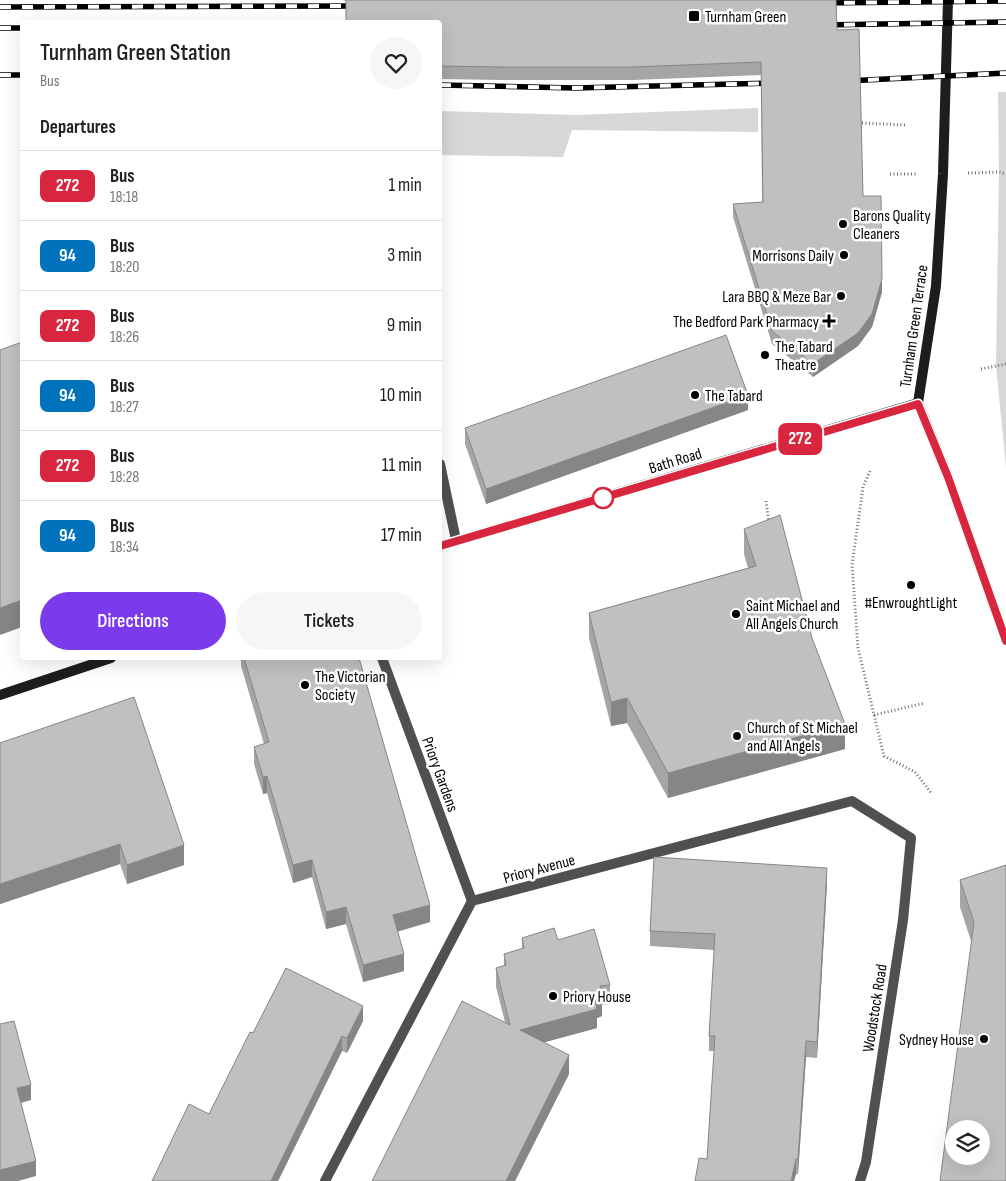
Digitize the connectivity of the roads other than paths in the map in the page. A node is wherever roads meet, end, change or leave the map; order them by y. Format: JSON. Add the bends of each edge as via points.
{"nodes":[{"id":1,"x":948,"y":0,"type":"edge"},
{"id":2,"x":918,"y":404,"type":"junction"},
{"id":3,"x":442,"y":474,"type":"edge"},
{"id":4,"x":456,"y":540,"type":"junction"},
{"id":5,"x":442,"y":545,"type":"edge"},
{"id":6,"x":1006,"y":641,"type":"edge"},
{"id":7,"x":105,"y":660,"type":"edge"},
{"id":8,"x":383,"y":660,"type":"edge"},
{"id":9,"x":0,"y":695,"type":"edge"},
{"id":10,"x":911,"y":838,"type":"joint"},
{"id":11,"x":472,"y":901,"type":"junction"},
{"id":12,"x":325,"y":1181,"type":"edge"},
{"id":13,"x":860,"y":1181,"type":"edge"}],
"edges":[{"from":1,"to":2,"type":"main road","name":"Turnham Green Terrace","via":[[936,286]]},
{"from":2,"to":4,"type":"main road","name":"Bath Road"},
{"from":2,"to":6,"type":"main road","name":"Turnham Green Terrace","via":[[948,477]]},
{"from":3,"to":4,"type":"street"},
{"from":4,"to":5,"type":"main road","name":"Bath Road"},
{"from":7,"to":9,"type":"main road"},
{"from":8,"to":11,"type":"street","name":"Priory Gardens"},
{"from":10,"to":11,"type":"street","name":"Priory Avenue","via":[[852,801]]},
{"from":10,"to":13,"type":"street","name":"Woodstock Road","via":[[903,920],[866,1162]]},
{"from":11,"to":12,"type":"street"}]}
